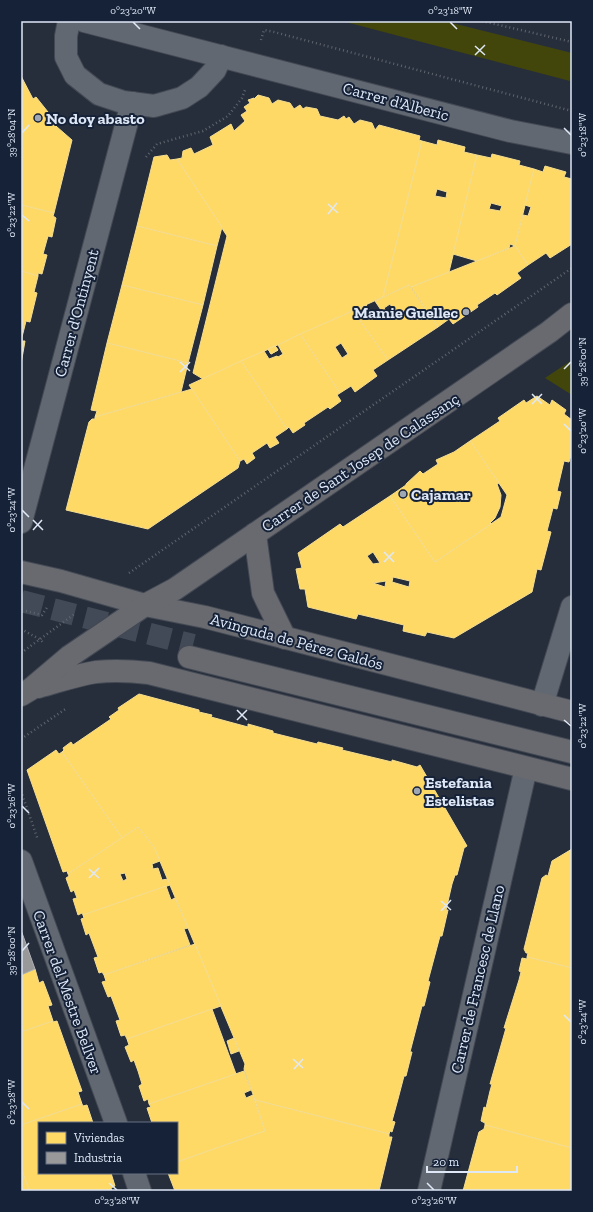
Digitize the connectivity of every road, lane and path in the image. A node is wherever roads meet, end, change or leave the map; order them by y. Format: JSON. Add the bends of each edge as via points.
{"nodes":[{"id":1,"x":69,"y":21,"type":"edge"},
{"id":2,"x":84,"y":21,"type":"edge"},
{"id":3,"x":482,"y":21,"type":"edge"},
{"id":4,"x":150,"y":29,"type":"edge"},
{"id":5,"x":262,"y":37,"type":"dead end"},
{"id":6,"x":572,"y":42,"type":"edge"},
{"id":7,"x":221,"y":56,"type":"junction"},
{"id":8,"x":246,"y":85,"type":"dead end"},
{"id":9,"x":132,"y":103,"type":"junction"},
{"id":10,"x":572,"y":111,"type":"edge"},
{"id":11,"x":572,"y":144,"type":"edge"},
{"id":12,"x":144,"y":161,"type":"dead end"},
{"id":13,"x":572,"y":268,"type":"edge"},
{"id":14,"x":572,"y":314,"type":"edge"},
{"id":15,"x":572,"y":325,"type":"edge"},
{"id":16,"x":549,"y":332,"type":"junction"},
{"id":17,"x":21,"y":522,"type":"edge"},
{"id":18,"x":255,"y":534,"type":"junction"},
{"id":19,"x":21,"y":572,"type":"edge"},
{"id":20,"x":124,"y":576,"type":"dead end"},
{"id":21,"x":145,"y":605,"type":"junction"},
{"id":22,"x":572,"y":606,"type":"edge"},
{"id":23,"x":26,"y":611,"type":"dead end"},
{"id":24,"x":78,"y":611,"type":"dead end"},
{"id":25,"x":42,"y":615,"type":"dead end"},
{"id":26,"x":285,"y":638,"type":"junction"},
{"id":27,"x":21,"y":653,"type":"edge"},
{"id":28,"x":26,"y":692,"type":"edge"},
{"id":29,"x":542,"y":705,"type":"junction"},
{"id":30,"x":70,"y":707,"type":"dead end"},
{"id":31,"x":572,"y":712,"type":"edge"},
{"id":32,"x":21,"y":739,"type":"edge"},
{"id":33,"x":572,"y":739,"type":"edge"},
{"id":34,"x":572,"y":752,"type":"edge"},
{"id":35,"x":526,"y":768,"type":"junction"},
{"id":36,"x":572,"y":779,"type":"edge"},
{"id":37,"x":21,"y":861,"type":"edge"},
{"id":38,"x":116,"y":1122,"type":"edge"},
{"id":39,"x":134,"y":1174,"type":"edge"},
{"id":40,"x":140,"y":1191,"type":"edge"},
{"id":41,"x":429,"y":1191,"type":"edge"}],
"edges":[{"from":1,"to":9,"type":"street","via":[[66,57],[75,75],[99,94]]},
{"from":2,"to":4,"type":"street","name":"Carrer d'Alberic"},
{"from":3,"to":6,"type":"path"},
{"from":4,"to":7,"type":"street","name":"Carrer d'Alberic"},
{"from":5,"to":10,"type":"path","via":[[264,30],[274,32]]},
{"from":7,"to":9,"type":"street","via":[[215,70],[199,87],[182,98],[154,106]]},
{"from":7,"to":11,"type":"street","name":"Carrer d'Alberic","via":[[510,131]]},
{"from":8,"to":12,"type":"path","via":[[242,98],[228,116],[203,131],[157,144]]},
{"from":9,"to":17,"type":"street","name":"Carrer d'Ontinyent"},
{"from":13,"to":20,"type":"path"},
{"from":14,"to":16,"type":"main road","name":"Carrer de Sant Josep de Calassanç"},
{"from":15,"to":16,"type":"street"},
{"from":16,"to":18,"type":"main road","name":"Carrer de Sant Josep de Calassanç"},
{"from":18,"to":21,"type":"main road","name":"Carrer de Sant Josep de Calassanç","via":[[175,589]]},
{"from":18,"to":26,"type":"main road","via":[[263,593]]},
{"from":19,"to":21,"type":"main road","name":"Avinguda de Pérez Galdós"},
{"from":21,"to":26,"type":"main road","name":"Avinguda de Pérez Galdós","via":[[205,617]]},
{"from":21,"to":28,"type":"main road","name":"Carrer de Sant Josep de Calassanç","via":[[70,656]]},
{"from":22,"to":29,"type":"street"},
{"from":23,"to":25,"type":"path"},
{"from":24,"to":27,"type":"path"},
{"from":26,"to":29,"type":"main road","name":"Avinguda de Pérez Galdós"},
{"from":28,"to":35,"type":"main road","via":[[98,672],[149,673]]},
{"from":29,"to":31,"type":"main road","name":"Avinguda de Pérez Galdós"},
{"from":30,"to":32,"type":"path"},
{"from":33,"to":34,"type":"main road","name":"Avinguda de Pérez Galdós","via":[[191,651]]},
{"from":35,"to":36,"type":"main road"},
{"from":35,"to":41,"type":"street","name":"Carrer de Francesc de Llano"},
{"from":37,"to":38,"type":"street","name":"Carrer del Mestre Bellver"},
{"from":39,"to":40,"type":"street"}]}
